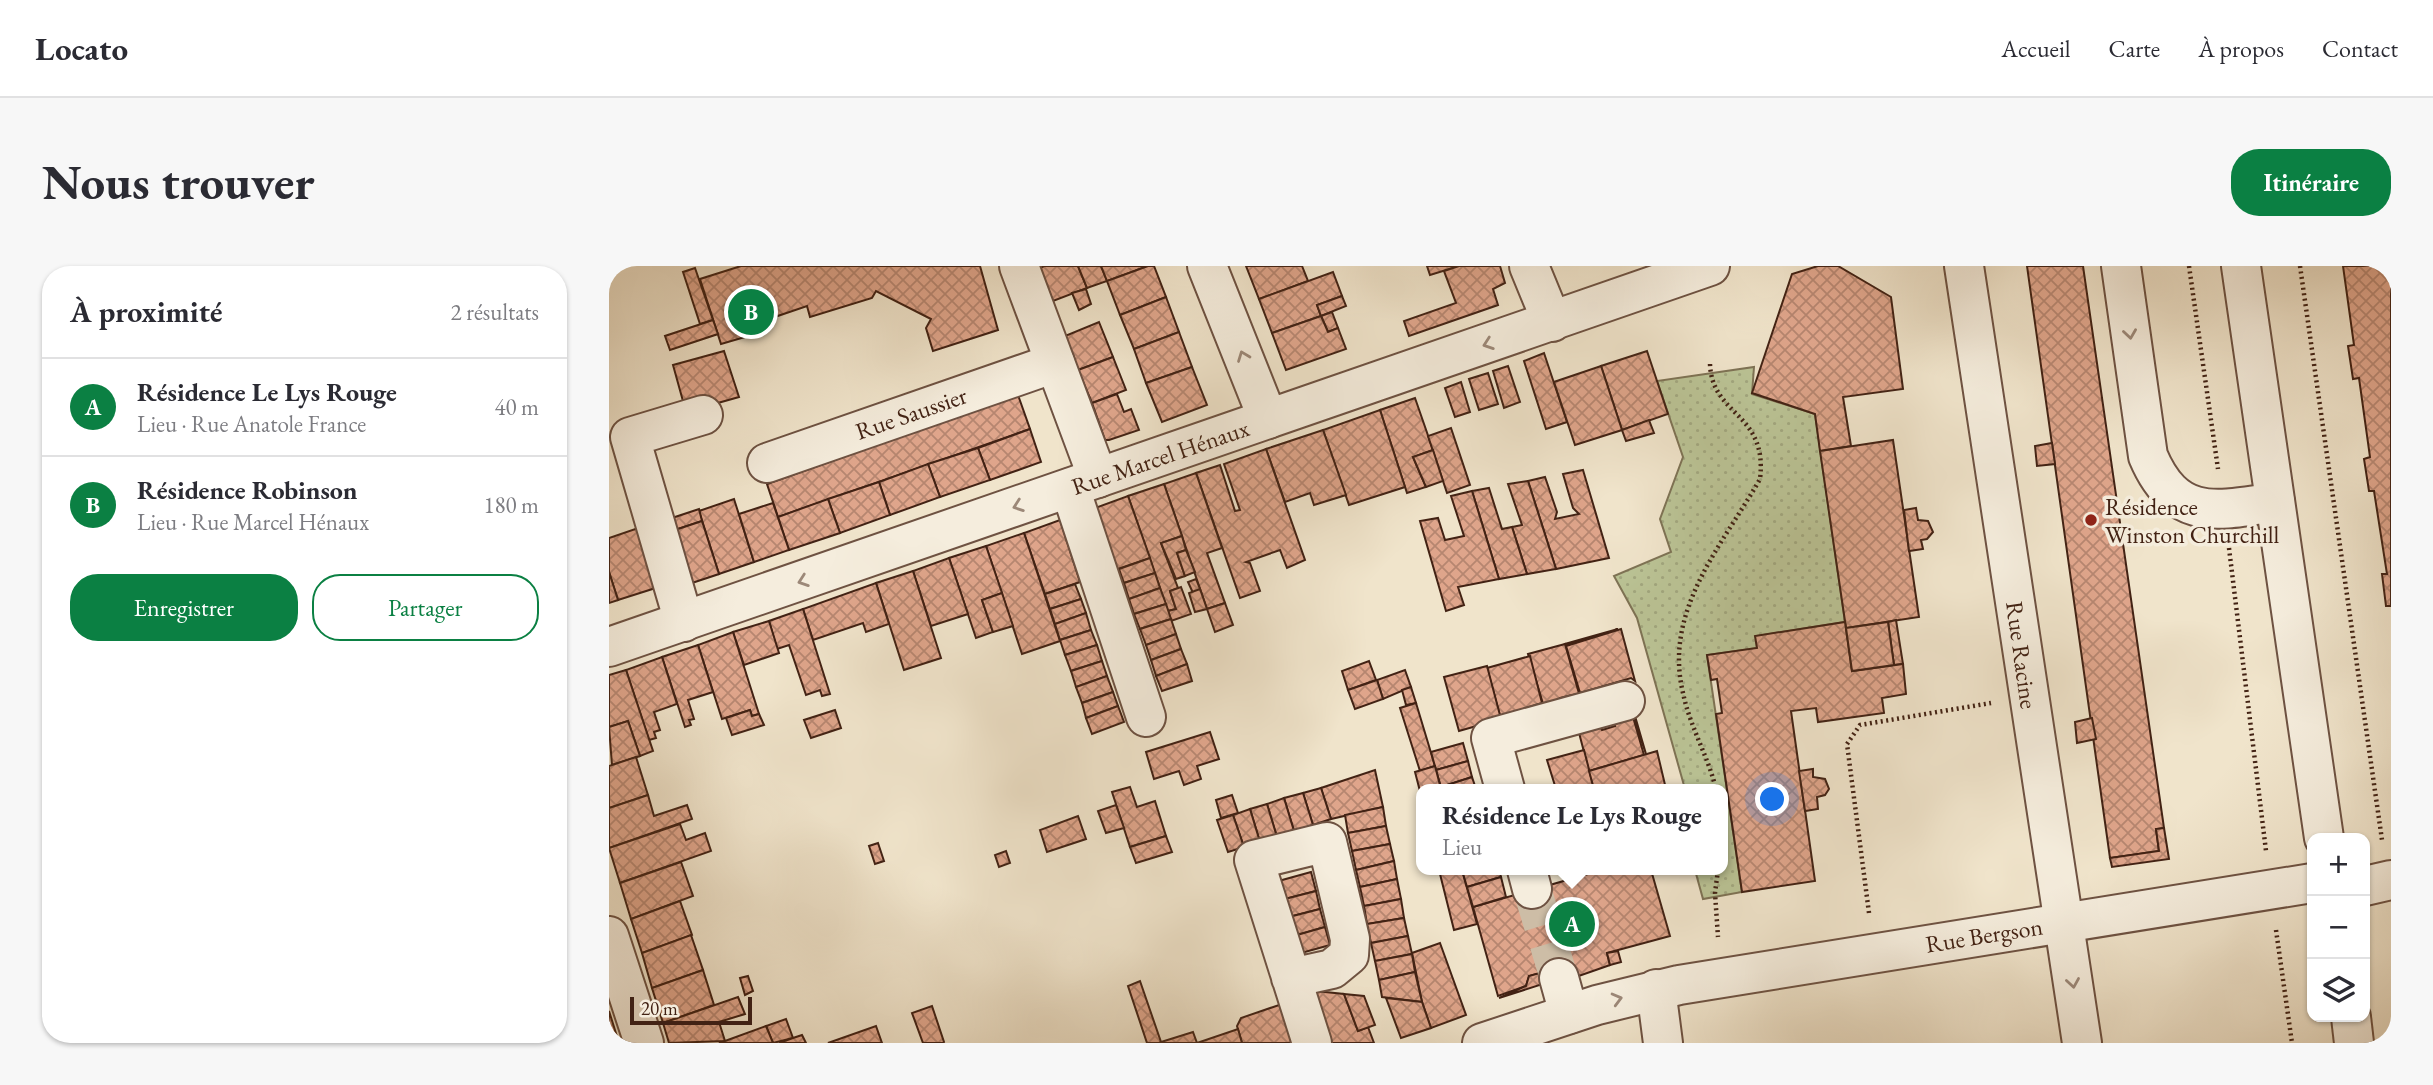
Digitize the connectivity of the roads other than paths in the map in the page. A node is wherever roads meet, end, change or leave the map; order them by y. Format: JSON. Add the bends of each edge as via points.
{"nodes":[{"id":1,"x":1019,"y":266,"type":"edge"},
{"id":2,"x":1207,"y":266,"type":"edge"},
{"id":3,"x":1529,"y":266,"type":"edge"},
{"id":4,"x":1710,"y":266,"type":"edge"},
{"id":5,"x":1964,"y":266,"type":"edge"},
{"id":6,"x":2120,"y":266,"type":"edge"},
{"id":7,"x":2241,"y":266,"type":"edge"},
{"id":8,"x":1552,"y":322,"type":"junction"},
{"id":9,"x":1055,"y":363,"type":"junction"},
{"id":10,"x":703,"y":415,"type":"dead end"},
{"id":11,"x":1268,"y":419,"type":"junction"},
{"id":12,"x":767,"y":463,"type":"dead end"},
{"id":13,"x":1084,"y":483,"type":"junction"},
{"id":14,"x":2275,"y":502,"type":"junction"},
{"id":15,"x":684,"y":622,"type":"junction"},
{"id":16,"x":609,"y":647,"type":"edge"},
{"id":17,"x":1625,"y":701,"type":"dead end"},
{"id":18,"x":1146,"y":717,"type":"dead end"},
{"id":19,"x":1504,"y":784,"type":"edge"},
{"id":20,"x":2322,"y":833,"type":"edge"},
{"id":21,"x":2307,"y":884,"type":"edge"},
{"id":22,"x":2064,"y":922,"type":"junction"},
{"id":23,"x":609,"y":936,"type":"edge"},
{"id":24,"x":1291,"y":978,"type":"dead end"},
{"id":25,"x":1655,"y":989,"type":"junction"},
{"id":26,"x":2352,"y":1022,"type":"edge"},
{"id":27,"x":644,"y":1043,"type":"edge"},
{"id":28,"x":1313,"y":1043,"type":"edge"},
{"id":29,"x":1482,"y":1043,"type":"edge"},
{"id":30,"x":1663,"y":1043,"type":"edge"},
{"id":31,"x":2082,"y":1043,"type":"edge"},
{"id":32,"x":2354,"y":1043,"type":"edge"}],
"edges":[{"from":1,"to":9,"type":"street"},
{"from":11,"to":2,"type":"street","one_way":true},
{"from":3,"to":8,"type":"street"},
{"from":4,"to":8,"type":"street","name":"Rue Marcel Hénaux"},
{"from":5,"to":22,"type":"street","name":"Rue Racine"},
{"from":6,"to":14,"type":"street","one_way":true,"via":[[2148,456],[2155,473],[2172,494],[2199,509]]},
{"from":7,"to":14,"type":"street"},
{"from":8,"to":11,"type":"street","name":"Rue Marcel Hénaux","one_way":true},
{"from":9,"to":12,"type":"street","name":"Rue Saussier"},
{"from":9,"to":13,"type":"street"},
{"from":10,"to":15,"type":"street","via":[[630,438]]},
{"from":11,"to":13,"type":"street","name":"Rue Marcel Hénaux"},
{"from":13,"to":15,"type":"street","name":"Rue Marcel Hénaux","one_way":true},
{"from":13,"to":18,"type":"street"},
{"from":14,"to":20,"type":"street"},
{"from":15,"to":16,"type":"street","name":"Rue Marcel Hénaux"},
{"from":17,"to":19,"type":"street","via":[[1491,738]]},
{"from":21,"to":22,"type":"street","name":"Rue Bergson"},
{"from":22,"to":25,"type":"street","name":"Rue Bergson"},
{"from":22,"to":31,"type":"street","name":"Rue Racine","one_way":true},
{"from":23,"to":27,"type":"street"},
{"from":24,"to":28,"type":"street"},
{"from":29,"to":25,"type":"street","name":"Rue Bergson","one_way":true,"via":[[1564,996]]},
{"from":25,"to":30,"type":"street"},
{"from":26,"to":32,"type":"street"}]}
